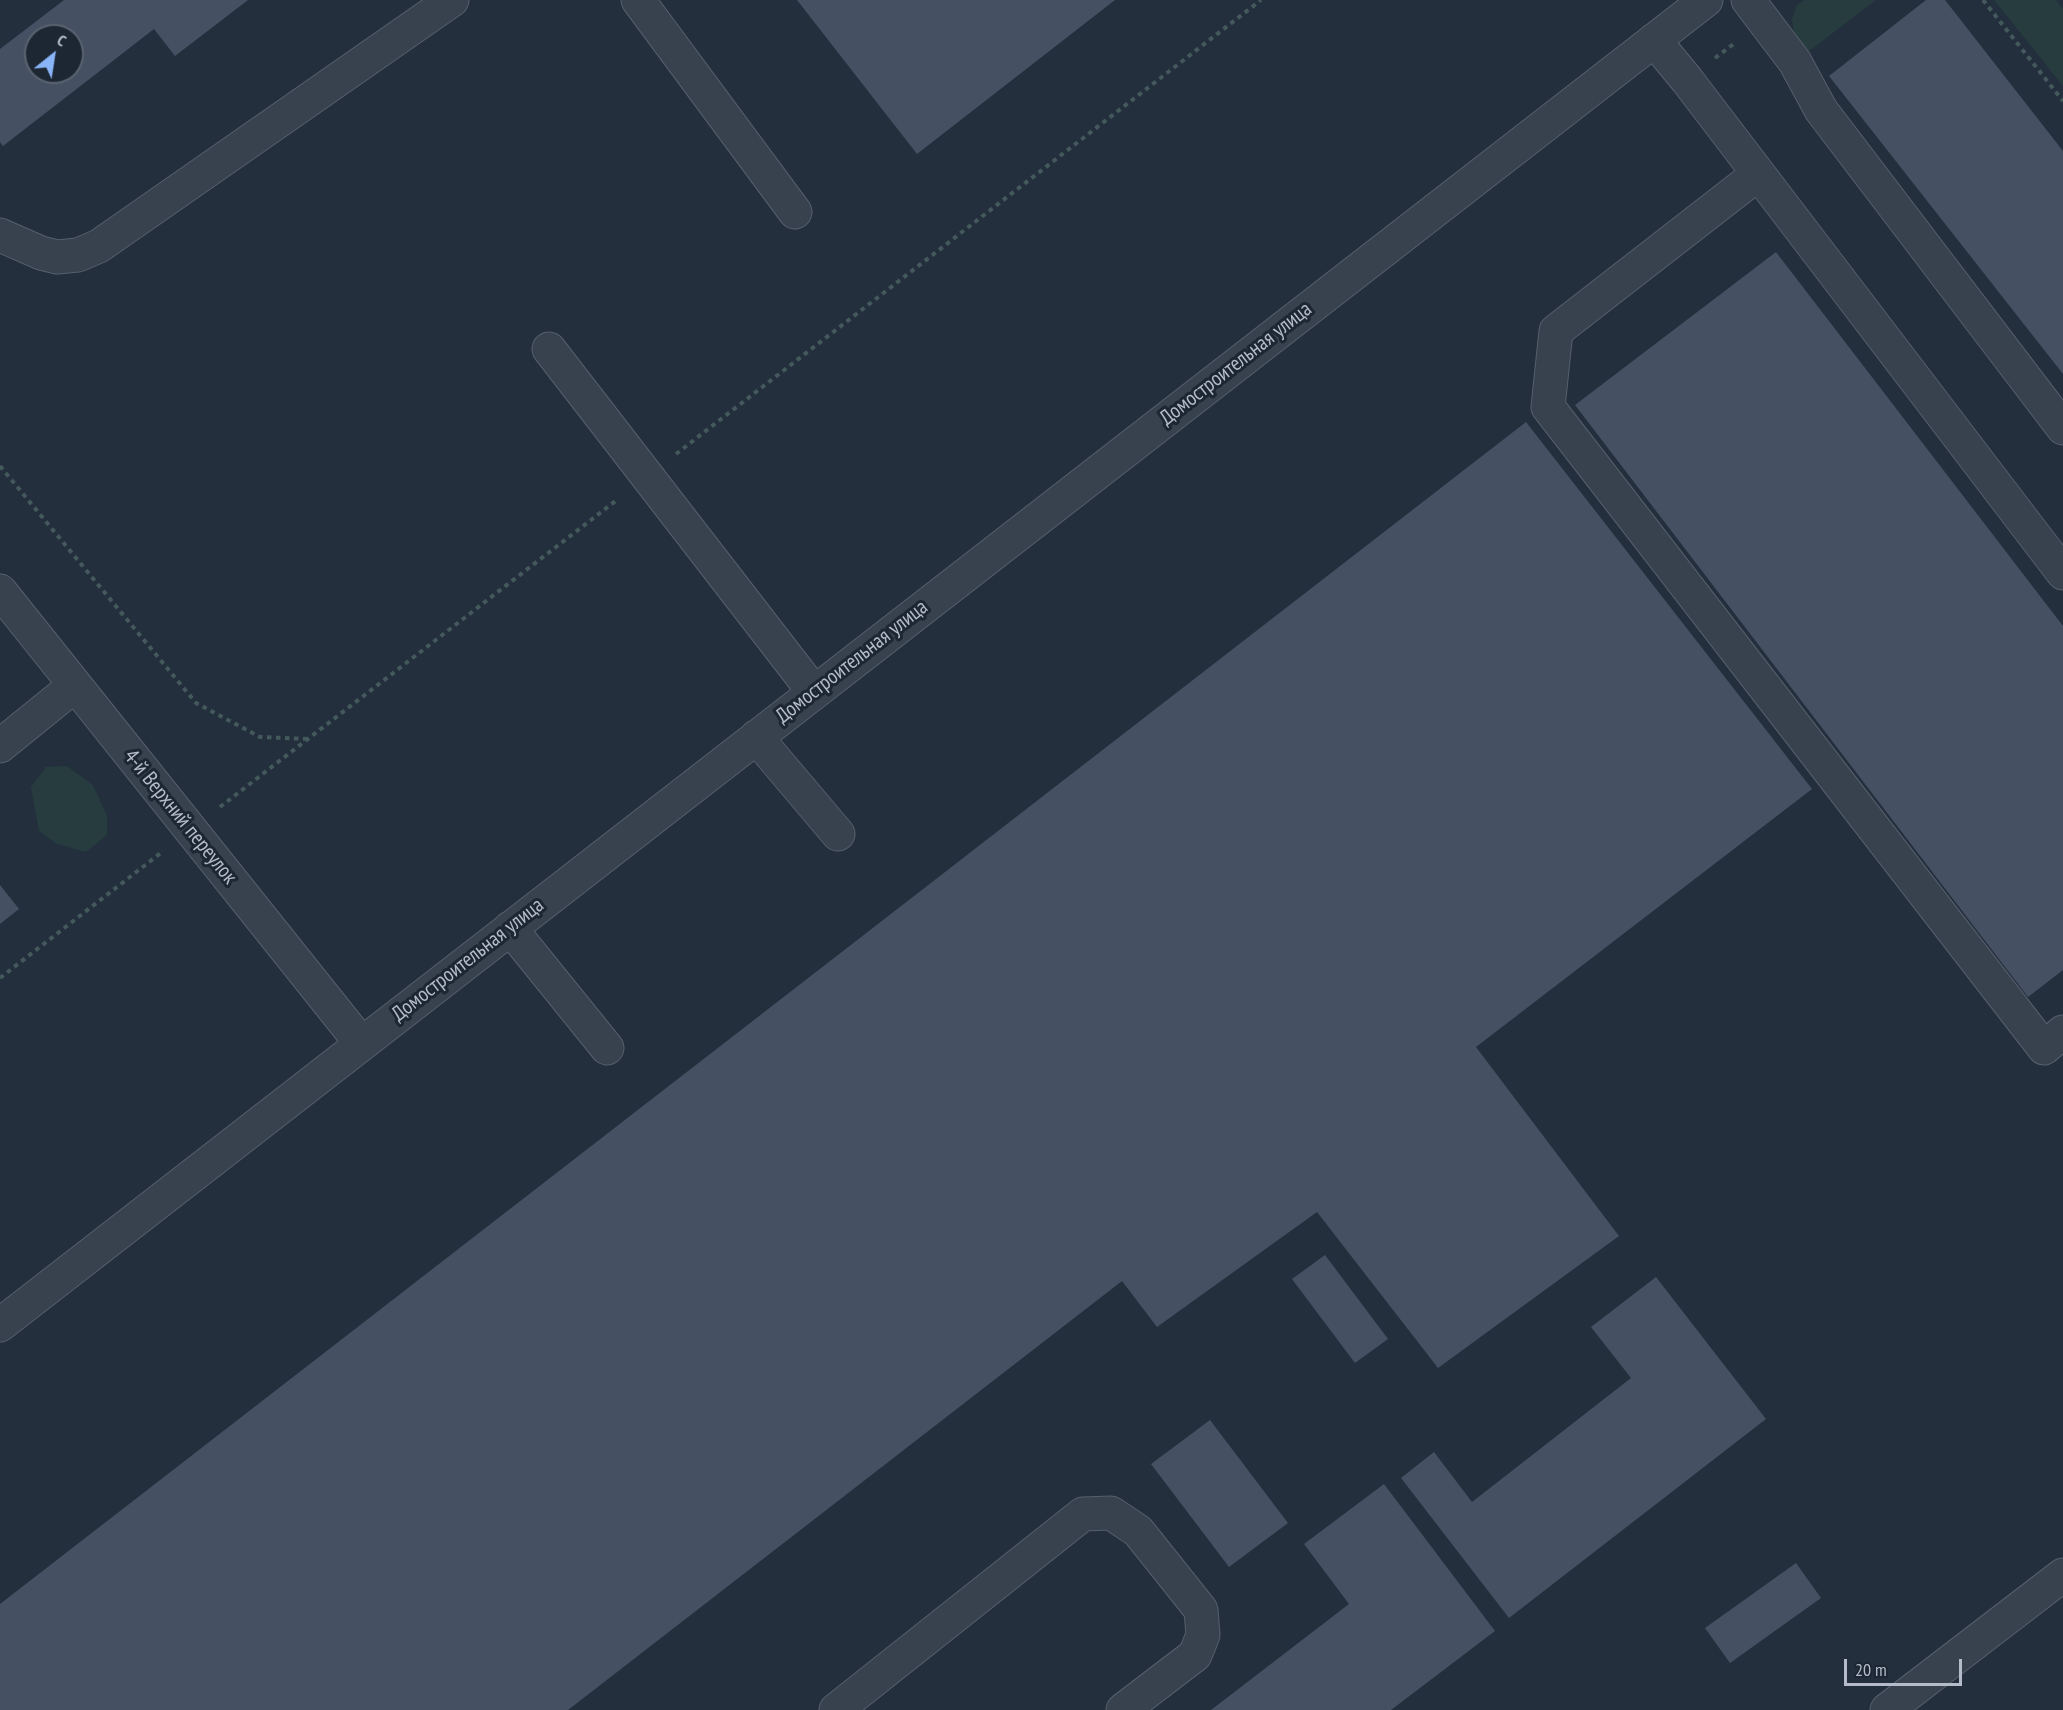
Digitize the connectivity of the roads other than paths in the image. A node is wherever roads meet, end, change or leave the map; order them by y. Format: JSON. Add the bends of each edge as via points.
{"nodes":[{"id":1,"x":452,"y":0,"type":"edge"},
{"id":2,"x":638,"y":0,"type":"edge"},
{"id":3,"x":1706,"y":0,"type":"edge"},
{"id":4,"x":1748,"y":0,"type":"edge"},
{"id":5,"x":1654,"y":40,"type":"junction"},
{"id":6,"x":1758,"y":174,"type":"junction"},
{"id":7,"x":795,"y":212,"type":"dead end"},
{"id":8,"x":0,"y":235,"type":"edge"},
{"id":9,"x":549,"y":349,"type":"dead end"},
{"id":10,"x":2063,"y":428,"type":"edge"},
{"id":11,"x":2063,"y":573,"type":"edge"},
{"id":12,"x":0,"y":591,"type":"edge"},
{"id":13,"x":74,"y":686,"type":"junction"},
{"id":14,"x":814,"y":692,"type":"junction"},
{"id":15,"x":756,"y":737,"type":"junction"},
{"id":16,"x":0,"y":746,"type":"edge"},
{"id":17,"x":838,"y":834,"type":"dead end"},
{"id":18,"x":510,"y":928,"type":"junction"},
{"id":19,"x":2063,"y":1032,"type":"edge"},
{"id":20,"x":361,"y":1043,"type":"junction"},
{"id":21,"x":607,"y":1048,"type":"dead end"},
{"id":22,"x":0,"y":1325,"type":"edge"},
{"id":23,"x":2063,"y":1575,"type":"edge"},
{"id":24,"x":836,"y":1710,"type":"edge"},
{"id":25,"x":1123,"y":1710,"type":"edge"},
{"id":26,"x":1887,"y":1710,"type":"edge"}],
"edges":[{"from":1,"to":8,"type":"street","via":[[99,246],[78,255],[57,257]]},
{"from":2,"to":7,"type":"street"},
{"from":3,"to":5,"type":"street","name":"Домостроительная улица"},
{"from":4,"to":10,"type":"street","via":[[1795,62],[1821,110]]},
{"from":5,"to":6,"type":"street"},
{"from":5,"to":14,"type":"street","name":"Домостроительная улица"},
{"from":6,"to":11,"type":"street"},
{"from":6,"to":19,"type":"street","via":[[1556,331],[1548,407],[2044,1048]]},
{"from":9,"to":14,"type":"street"},
{"from":12,"to":13,"type":"street","name":"4-й Верхний переулок"},
{"from":13,"to":16,"type":"street"},
{"from":13,"to":20,"type":"street","name":"4-й Верхний переулок"},
{"from":14,"to":15,"type":"street","name":"Домостроительная улица"},
{"from":15,"to":17,"type":"street"},
{"from":15,"to":18,"type":"street","name":"Домостроительная улица"},
{"from":18,"to":20,"type":"street","name":"Домостроительная улица"},
{"from":18,"to":21,"type":"street"},
{"from":20,"to":22,"type":"street","name":"Домостроительная улица"},
{"from":23,"to":26,"type":"street"},
{"from":24,"to":25,"type":"street","via":[[1083,1514],[1111,1513],[1138,1531],[1201,1610],[1203,1635],[1195,1655]]}]}
